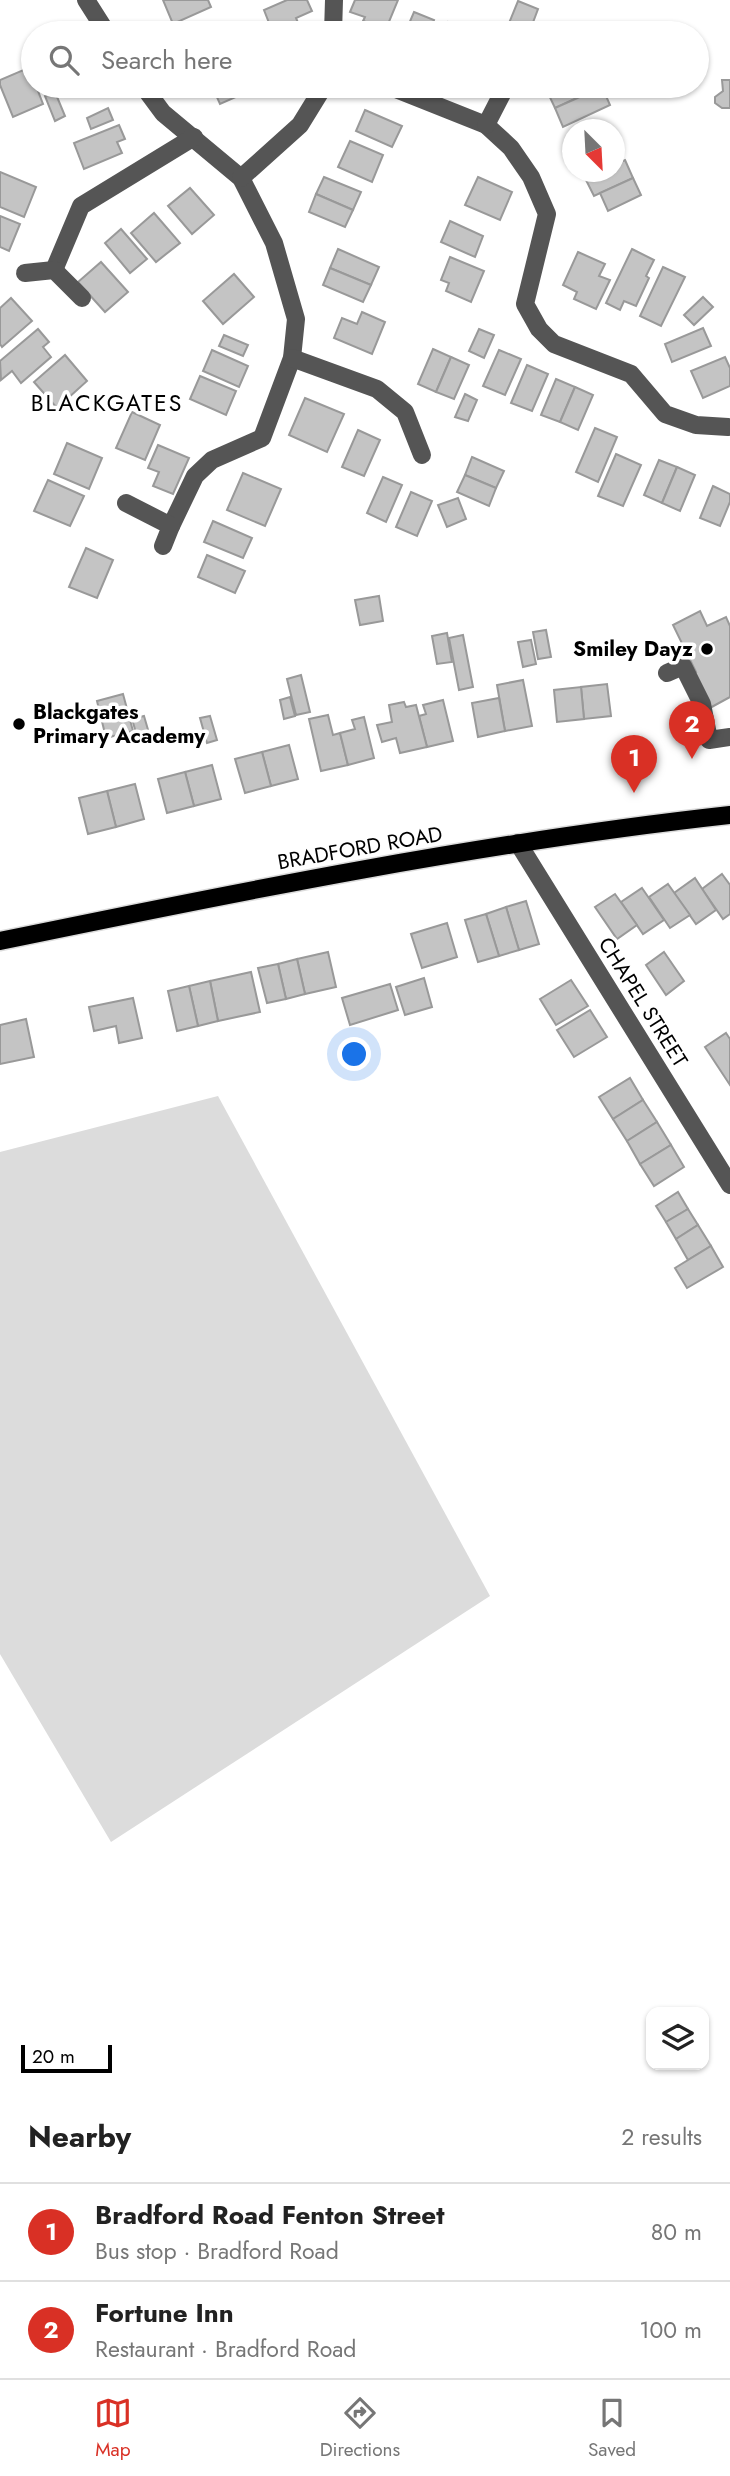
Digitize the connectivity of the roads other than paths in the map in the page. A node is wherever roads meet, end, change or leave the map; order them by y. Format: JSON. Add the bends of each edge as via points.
{"nodes":[{"id":1,"x":86,"y":0,"type":"edge"},
{"id":2,"x":334,"y":0,"type":"edge"},
{"id":3,"x":99,"y":21,"type":"edge"},
{"id":4,"x":333,"y":21,"type":"edge"},
{"id":5,"x":152,"y":98,"type":"edge"},
{"id":6,"x":317,"y":98,"type":"edge"},
{"id":7,"x":418,"y":98,"type":"edge"},
{"id":8,"x":500,"y":98,"type":"edge"},
{"id":9,"x":486,"y":125,"type":"junction"},
{"id":10,"x":194,"y":137,"type":"junction"},
{"id":11,"x":241,"y":178,"type":"junction"},
{"id":12,"x":54,"y":270,"type":"junction"},
{"id":13,"x":25,"y":273,"type":"dead end"},
{"id":14,"x":82,"y":298,"type":"dead end"},
{"id":15,"x":292,"y":358,"type":"junction"},
{"id":16,"x":728,"y":427,"type":"dead end"},
{"id":17,"x":422,"y":455,"type":"dead end"},
{"id":18,"x":126,"y":503,"type":"dead end"},
{"id":19,"x":171,"y":526,"type":"junction"},
{"id":20,"x":163,"y":546,"type":"dead end"},
{"id":21,"x":667,"y":673,"type":"dead end"},
{"id":22,"x":730,"y":737,"type":"edge"},
{"id":23,"x":727,"y":820,"type":"edge"},
{"id":24,"x":518,"y":843,"type":"junction"},
{"id":25,"x":0,"y":941,"type":"edge"},
{"id":26,"x":730,"y":1185,"type":"edge"}],
"edges":[{"from":1,"to":3,"type":"street"},
{"from":2,"to":4,"type":"street"},
{"from":5,"to":10,"type":"street"},
{"from":6,"to":11,"type":"street","via":[[300,125]]},
{"from":7,"to":9,"type":"street"},
{"from":8,"to":9,"type":"street"},
{"from":9,"to":16,"type":"street","via":[[511,148],[531,177],[547,214],[525,304],[539,329],[554,344],[631,374],[665,414],[696,425]]},
{"from":10,"to":11,"type":"street"},
{"from":10,"to":12,"type":"street","via":[[81,206]]},
{"from":11,"to":15,"type":"street","via":[[274,243],[287,283],[296,319]]},
{"from":12,"to":13,"type":"street"},
{"from":12,"to":14,"type":"street"},
{"from":15,"to":17,"type":"street","via":[[377,389],[405,412]]},
{"from":15,"to":19,"type":"street","via":[[262,438],[212,460],[195,476]]},
{"from":18,"to":19,"type":"street"},
{"from":19,"to":20,"type":"street"},
{"from":21,"to":22,"type":"street","via":[[683,666],[702,704],[709,740]]},
{"from":23,"to":24,"type":"main road","name":"BRADFORD ROAD"},
{"from":24,"to":25,"type":"main road","name":"BRADFORD ROAD"},
{"from":24,"to":26,"type":"street","name":"CHAPEL STREET"}]}
